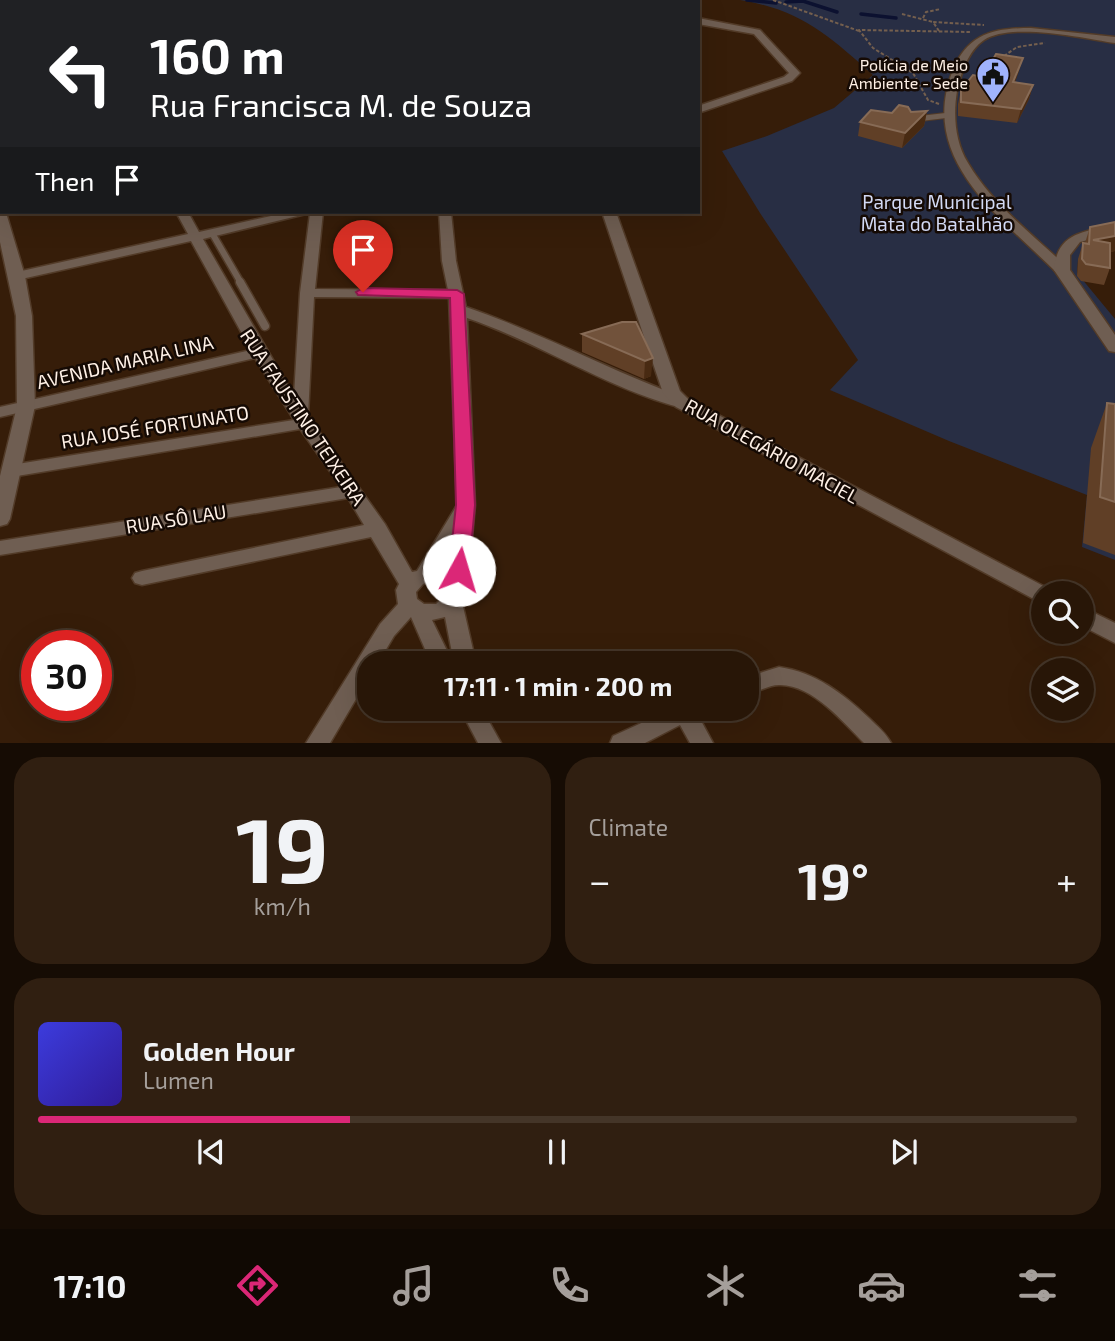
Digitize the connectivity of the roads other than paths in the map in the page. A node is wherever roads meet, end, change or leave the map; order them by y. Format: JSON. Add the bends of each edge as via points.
{"nodes":[{"id":1,"x":553,"y":0,"type":"edge"},
{"id":2,"x":559,"y":0,"type":"edge"},
{"id":3,"x":700,"y":23,"type":"edge"},
{"id":4,"x":1115,"y":40,"type":"edge"},
{"id":5,"x":700,"y":109,"type":"edge"},
{"id":6,"x":950,"y":111,"type":"junction"},
{"id":7,"x":910,"y":122,"type":"edge"},
{"id":8,"x":183,"y":214,"type":"edge"},
{"id":9,"x":296,"y":214,"type":"edge"},
{"id":10,"x":317,"y":214,"type":"edge"},
{"id":11,"x":445,"y":214,"type":"edge"},
{"id":12,"x":610,"y":214,"type":"edge"},
{"id":13,"x":0,"y":216,"type":"edge"},
{"id":14,"x":1115,"y":229,"type":"edge"},
{"id":15,"x":212,"y":233,"type":"junction"},
{"id":16,"x":195,"y":237,"type":"junction"},
{"id":17,"x":1062,"y":270,"type":"junction"},
{"id":18,"x":18,"y":275,"type":"junction"},
{"id":19,"x":307,"y":293,"type":"junction"},
{"id":20,"x":458,"y":302,"type":"junction"},
{"id":21,"x":265,"y":326,"type":"dead end"},
{"id":22,"x":1113,"y":342,"type":"edge"},
{"id":23,"x":258,"y":353,"type":"junction"},
{"id":24,"x":682,"y":403,"type":"junction"},
{"id":25,"x":26,"y":406,"type":"junction"},
{"id":26,"x":0,"y":412,"type":"edge"},
{"id":27,"x":303,"y":419,"type":"junction"},
{"id":28,"x":11,"y":471,"type":"junction"},
{"id":29,"x":353,"y":491,"type":"junction"},
{"id":30,"x":466,"y":505,"type":"junction"},
{"id":31,"x":0,"y":519,"type":"edge"},
{"id":32,"x":378,"y":529,"type":"junction"},
{"id":33,"x":0,"y":548,"type":"edge"},
{"id":34,"x":142,"y":578,"type":"dead end"},
{"id":35,"x":1031,"y":590,"type":"edge"},
{"id":36,"x":415,"y":594,"type":"junction"},
{"id":37,"x":455,"y":597,"type":"junction"},
{"id":38,"x":1094,"y":623,"type":"edge"},
{"id":39,"x":1115,"y":634,"type":"edge"},
{"id":40,"x":437,"y":651,"type":"edge"},
{"id":41,"x":464,"y":651,"type":"edge"},
{"id":42,"x":759,"y":682,"type":"edge"},
{"id":43,"x":479,"y":721,"type":"edge"},
{"id":44,"x":667,"y":721,"type":"edge"},
{"id":45,"x":692,"y":721,"type":"edge"},
{"id":46,"x":317,"y":743,"type":"edge"},
{"id":47,"x":490,"y":743,"type":"edge"},
{"id":48,"x":621,"y":743,"type":"edge"},
{"id":49,"x":702,"y":743,"type":"edge"},
{"id":50,"x":880,"y":743,"type":"edge"}],
"edges":[{"from":1,"to":2,"type":"street"},
{"from":3,"to":5,"type":"street","via":[[762,35],[794,68],[794,76]]},
{"from":4,"to":6,"type":"street","via":[[990,34],[965,56],[955,76]]},
{"from":6,"to":7,"type":"lane"},
{"from":6,"to":17,"type":"street","via":[[951,137],[963,166]]},
{"from":8,"to":16,"type":"street","name":"RUA FAUSTINO TEIXEIRA"},
{"from":9,"to":15,"type":"street"},
{"from":10,"to":19,"type":"street"},
{"from":11,"to":20,"type":"street"},
{"from":12,"to":24,"type":"street","name":"RUA OLEGÁRIO MACIEL","via":[[672,393]]},
{"from":13,"to":18,"type":"street"},
{"from":14,"to":17,"type":"street","via":[[1075,239],[1063,255]]},
{"from":15,"to":16,"type":"street"},
{"from":15,"to":21,"type":"lane"},
{"from":16,"to":18,"type":"street"},
{"from":16,"to":23,"type":"street","name":"RUA FAUSTINO TEIXEIRA"},
{"from":17,"to":22,"type":"street"},
{"from":18,"to":25,"type":"street","via":[[25,331]]},
{"from":19,"to":20,"type":"street"},
{"from":19,"to":27,"type":"street"},
{"from":20,"to":24,"type":"street"},
{"from":20,"to":30,"type":"street"},
{"from":23,"to":25,"type":"street","name":"AVENIDA MARIA LINA"},
{"from":23,"to":27,"type":"street","name":"RUA FAUSTINO TEIXEIRA"},
{"from":24,"to":35,"type":"street","name":"RUA OLEGÁRIO MACIEL"},
{"from":25,"to":26,"type":"street","name":"AVENIDA MARIA LINA"},
{"from":25,"to":28,"type":"street"},
{"from":27,"to":28,"type":"street","name":"RUA JOSÉ FORTUNATO"},
{"from":27,"to":29,"type":"street","name":"RUA FAUSTINO TEIXEIRA"},
{"from":28,"to":31,"type":"street"},
{"from":29,"to":32,"type":"street","name":"RUA FAUSTINO TEIXEIRA"},
{"from":29,"to":33,"type":"street","name":"RUA SÔ LAU"},
{"from":30,"to":36,"type":"street"},
{"from":30,"to":37,"type":"street"},
{"from":32,"to":34,"type":"street"},
{"from":32,"to":36,"type":"street","name":"RUA FAUSTINO TEIXEIRA"},
{"from":36,"to":37,"type":"street","via":[[434,612]]},
{"from":36,"to":37,"type":"street","via":[[432,574],[454,583]]},
{"from":36,"to":40,"type":"street","name":"RUA FAUSTINO TEIXEIRA"},
{"from":36,"to":46,"type":"street","via":[[387,630]]},
{"from":37,"to":41,"type":"street"},
{"from":38,"to":39,"type":"street"},
{"from":42,"to":50,"type":"street","via":[[778,676],[796,678],[824,695]]},
{"from":43,"to":47,"type":"street"},
{"from":44,"to":48,"type":"street"},
{"from":45,"to":49,"type":"street"}]}
